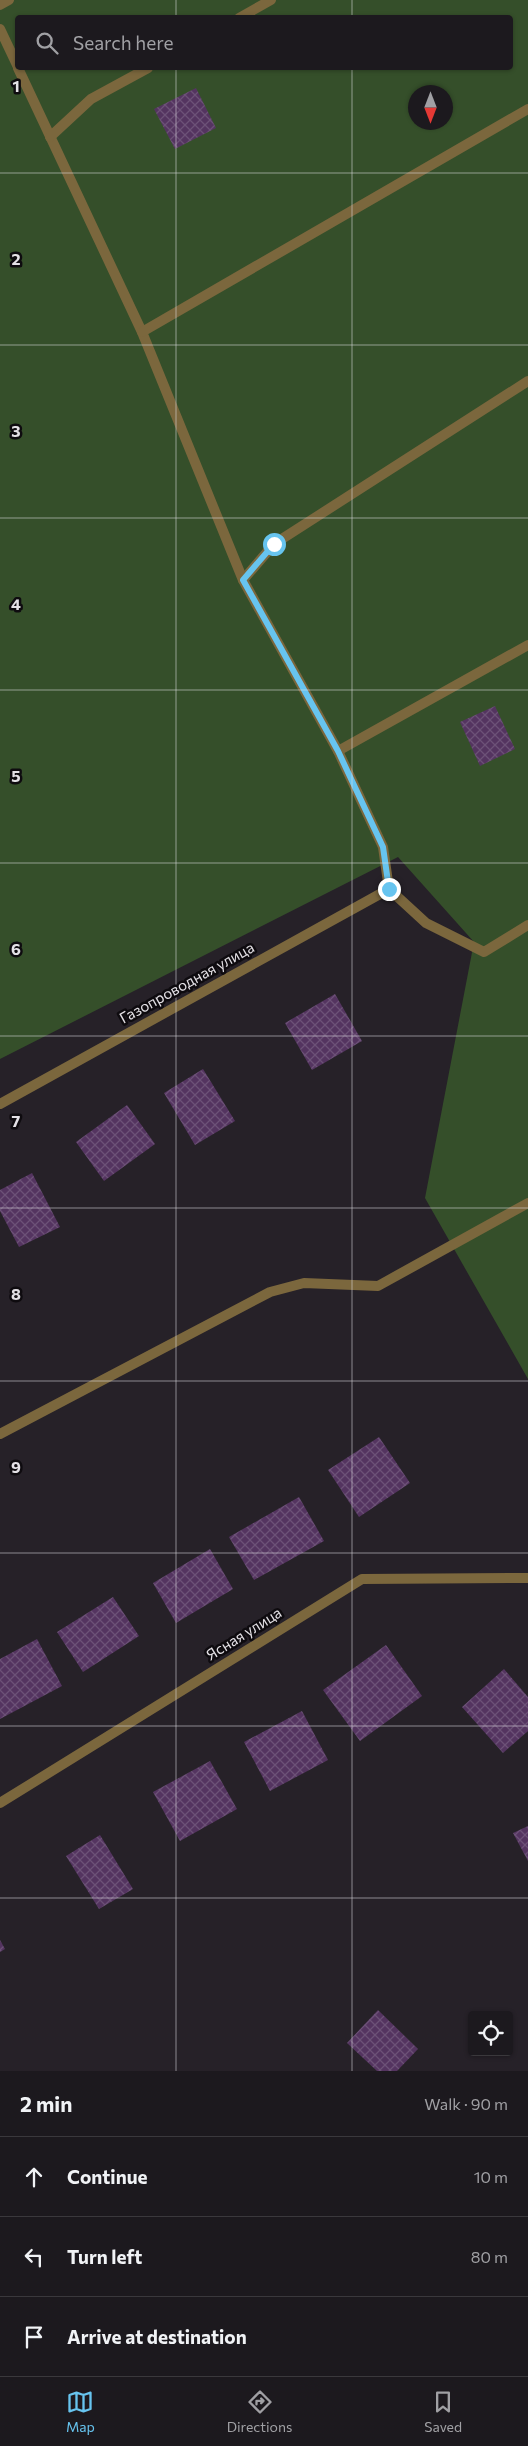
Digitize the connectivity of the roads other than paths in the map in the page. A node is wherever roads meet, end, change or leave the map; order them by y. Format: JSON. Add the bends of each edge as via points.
{"nodes":[{"id":1,"x":9,"y":0,"type":"edge"},
{"id":2,"x":270,"y":0,"type":"edge"},
{"id":3,"x":0,"y":5,"type":"edge"},
{"id":4,"x":244,"y":15,"type":"edge"},
{"id":5,"x":0,"y":29,"type":"edge"},
{"id":6,"x":15,"y":61,"type":"edge"},
{"id":7,"x":19,"y":70,"type":"edge"},
{"id":8,"x":144,"y":70,"type":"edge"},
{"id":9,"x":528,"y":109,"type":"edge"},
{"id":10,"x":50,"y":137,"type":"junction"},
{"id":11,"x":142,"y":332,"type":"junction"},
{"id":12,"x":528,"y":381,"type":"edge"},
{"id":13,"x":243,"y":580,"type":"junction"},
{"id":14,"x":528,"y":646,"type":"edge"},
{"id":15,"x":338,"y":751,"type":"junction"},
{"id":16,"x":389,"y":889,"type":"junction"},
{"id":17,"x":528,"y":926,"type":"edge"},
{"id":18,"x":0,"y":1104,"type":"edge"},
{"id":19,"x":528,"y":1203,"type":"edge"},
{"id":20,"x":0,"y":1434,"type":"edge"},
{"id":21,"x":528,"y":1578,"type":"edge"},
{"id":22,"x":0,"y":1803,"type":"edge"}],
"edges":[{"from":1,"to":3,"type":"street"},
{"from":2,"to":4,"type":"street"},
{"from":5,"to":6,"type":"street"},
{"from":7,"to":10,"type":"street"},
{"from":8,"to":10,"type":"street","via":[[92,99]]},
{"from":9,"to":11,"type":"street"},
{"from":10,"to":11,"type":"street"},
{"from":11,"to":13,"type":"street"},
{"from":12,"to":13,"type":"street","via":[[274,544]]},
{"from":13,"to":15,"type":"street"},
{"from":14,"to":15,"type":"street"},
{"from":15,"to":16,"type":"street","via":[[383,847]]},
{"from":16,"to":17,"type":"street","via":[[426,923],[484,952]]},
{"from":16,"to":18,"type":"street","name":"Газопроводная улица"},
{"from":19,"to":20,"type":"street","via":[[378,1286],[304,1283],[270,1292]]},
{"from":21,"to":22,"type":"street","name":"Ясная улица","via":[[362,1579]]}]}
